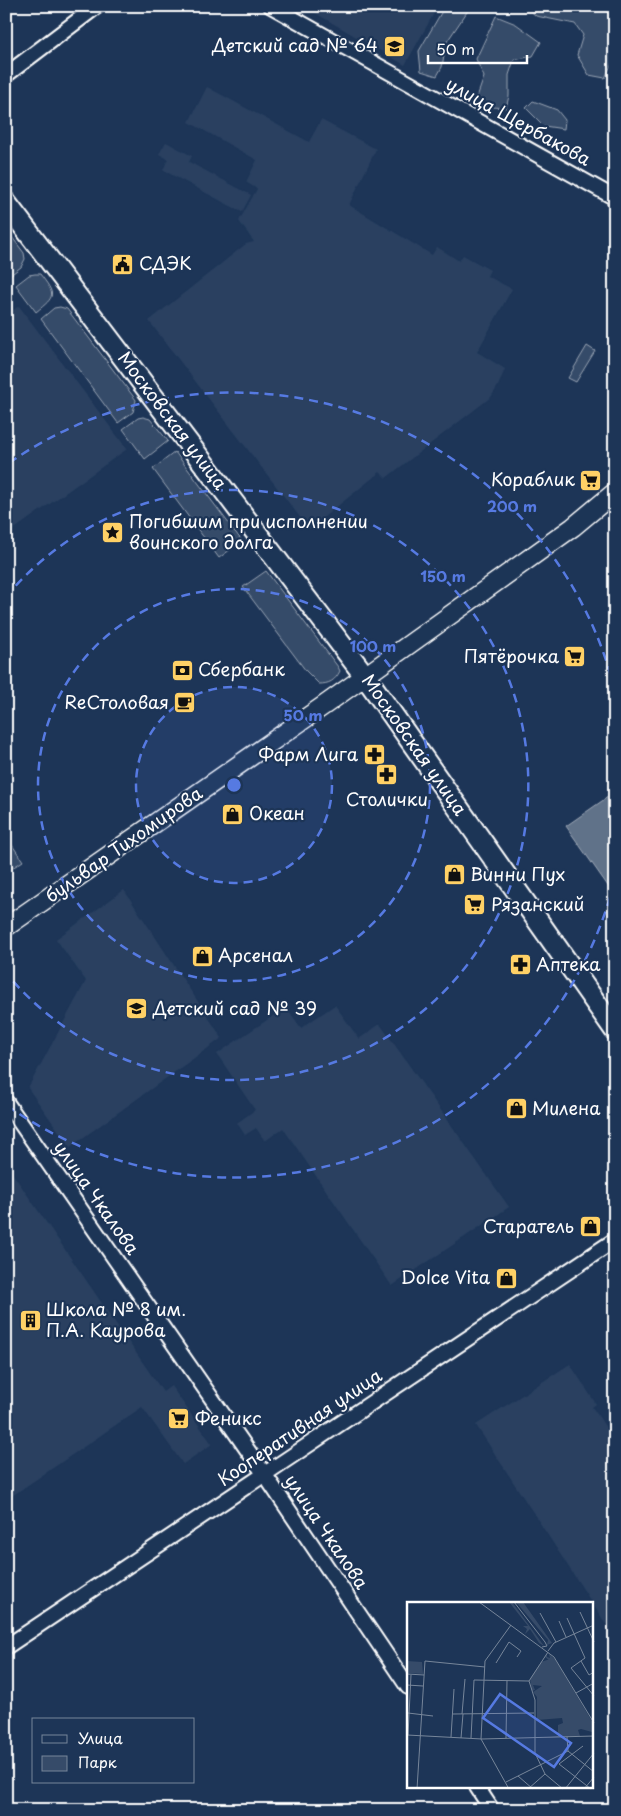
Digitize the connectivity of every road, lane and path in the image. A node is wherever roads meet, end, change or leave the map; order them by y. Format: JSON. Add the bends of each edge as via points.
{"nodes":[{"id":1,"x":97,"y":6,"type":"edge"},
{"id":2,"x":271,"y":6,"type":"edge"},
{"id":3,"x":6,"y":75,"type":"edge"},
{"id":4,"x":615,"y":198,"type":"edge"},
{"id":5,"x":6,"y":203,"type":"edge"},
{"id":6,"x":615,"y":492,"type":"edge"},
{"id":7,"x":365,"y":676,"type":"junction"},
{"id":8,"x":6,"y":926,"type":"edge"},
{"id":9,"x":615,"y":1030,"type":"edge"},
{"id":10,"x":6,"y":1102,"type":"edge"},
{"id":11,"x":615,"y":1240,"type":"edge"},
{"id":12,"x":265,"y":1475,"type":"junction"},
{"id":13,"x":6,"y":1647,"type":"edge"},
{"id":14,"x":407,"y":1686,"type":"edge"},
{"id":15,"x":478,"y":1788,"type":"edge"},
{"id":16,"x":492,"y":1810,"type":"edge"}],
"edges":[{"from":1,"to":3,"type":"street"},
{"from":2,"to":4,"type":"street","name":"улица Щербакова"},
{"from":5,"to":7,"type":"main road","name":"Московская улица"},
{"from":6,"to":7,"type":"street","name":"бульвар Тихомирова","via":[[573,527]]},
{"from":7,"to":8,"type":"street","name":"бульвар Тихомирова"},
{"from":7,"to":9,"type":"main road","name":"Московская улица"},
{"from":10,"to":12,"type":"street","name":"улица Чкалова"},
{"from":11,"to":12,"type":"street","name":"Кооперативная улица"},
{"from":12,"to":13,"type":"street","name":"Кооперативная улица"},
{"from":12,"to":14,"type":"street","name":"улица Чкалова"},
{"from":15,"to":16,"type":"street"}]}
